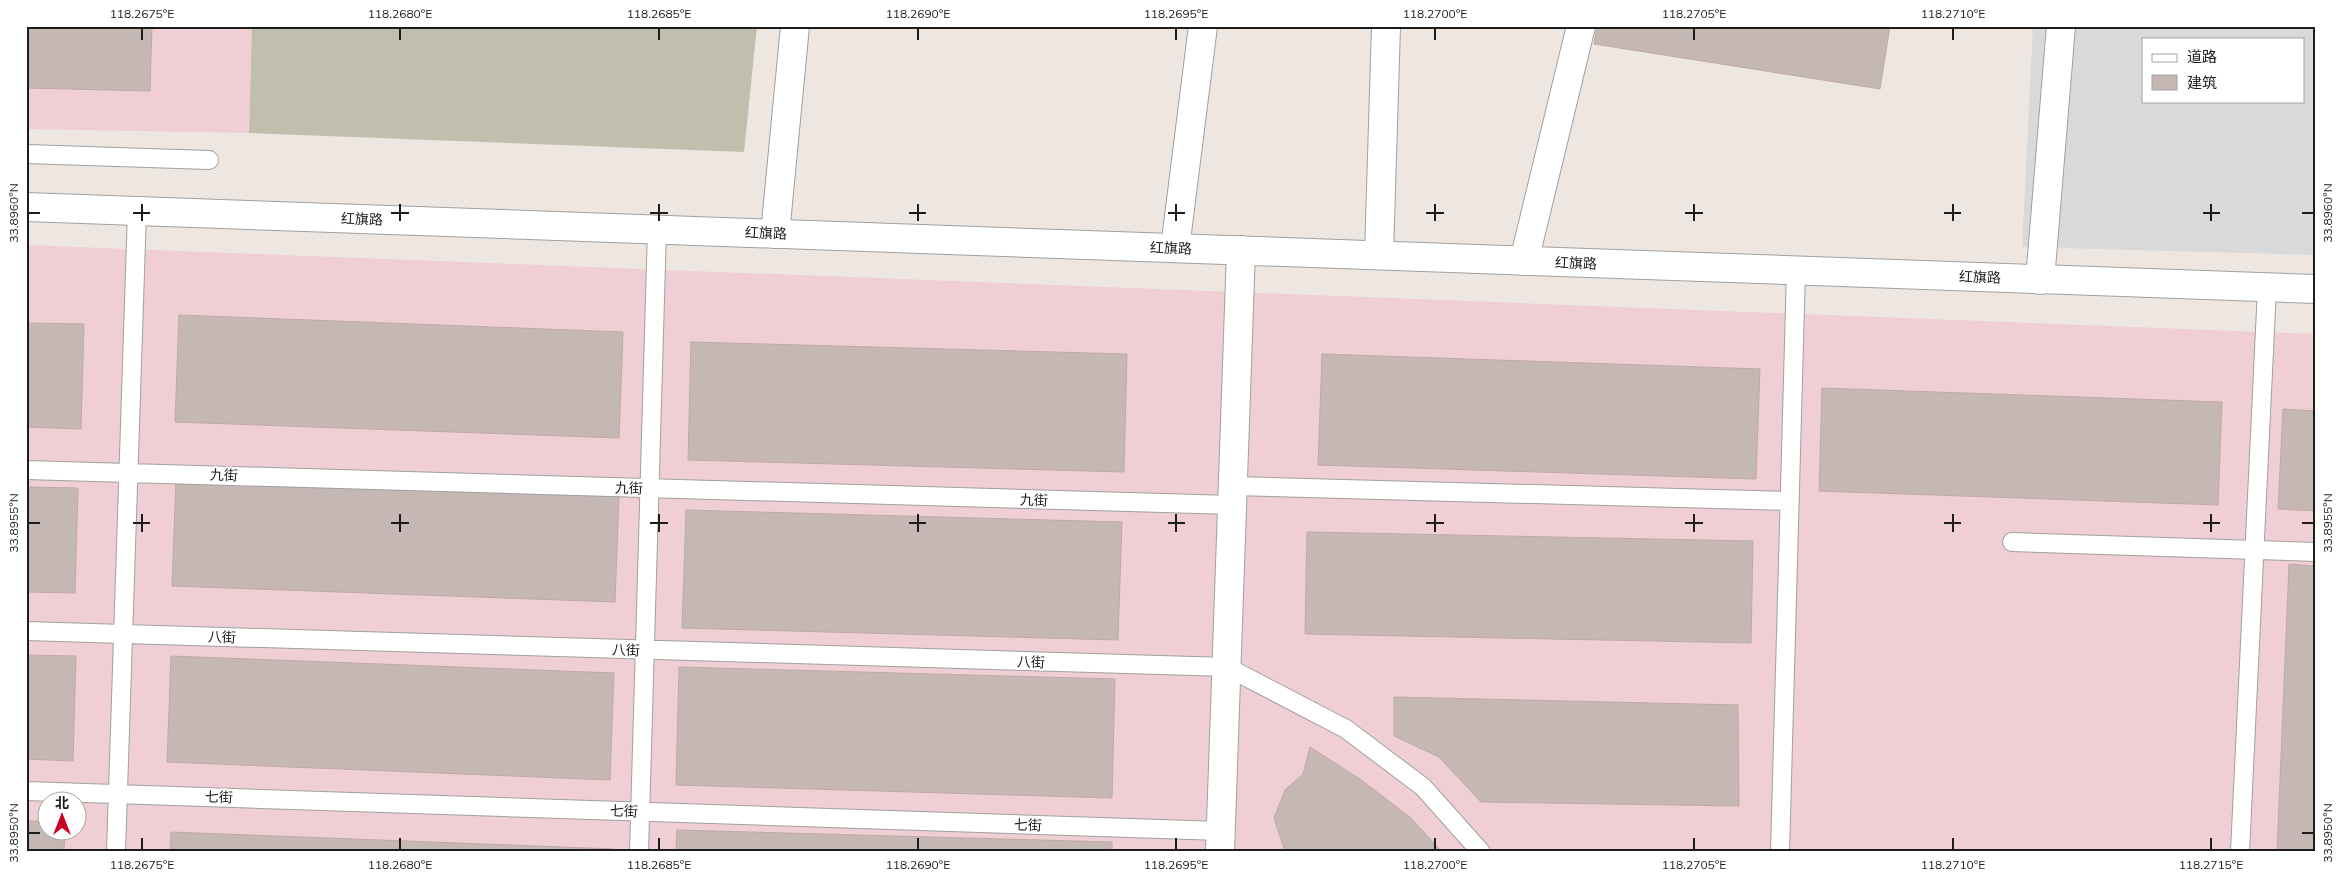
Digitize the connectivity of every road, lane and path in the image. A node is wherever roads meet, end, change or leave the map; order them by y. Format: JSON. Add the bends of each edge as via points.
{"nodes":[{"id":1,"x":795,"y":26,"type":"edge"},
{"id":2,"x":1203,"y":26,"type":"edge"},
{"id":3,"x":1386,"y":26,"type":"edge"},
{"id":4,"x":1581,"y":26,"type":"edge"},
{"id":5,"x":2061,"y":26,"type":"edge"},
{"id":6,"x":26,"y":154,"type":"edge"},
{"id":7,"x":209,"y":160,"type":"dead end"},
{"id":8,"x":26,"y":207,"type":"edge"},
{"id":9,"x":137,"y":211,"type":"junction"},
{"id":10,"x":657,"y":229,"type":"junction"},
{"id":11,"x":775,"y":234,"type":"junction"},
{"id":12,"x":1175,"y":248,"type":"junction"},
{"id":13,"x":1241,"y":250,"type":"junction"},
{"id":14,"x":1379,"y":255,"type":"junction"},
{"id":15,"x":1524,"y":261,"type":"junction"},
{"id":16,"x":1796,"y":270,"type":"junction"},
{"id":17,"x":2040,"y":280,"type":"junction"},
{"id":18,"x":2267,"y":288,"type":"junction"},
{"id":19,"x":2316,"y":289,"type":"edge"},
{"id":20,"x":26,"y":470,"type":"edge"},
{"id":21,"x":129,"y":473,"type":"junction"},
{"id":22,"x":649,"y":488,"type":"junction"},
{"id":23,"x":1232,"y":496,"type":"junction"},
{"id":24,"x":1790,"y":500,"type":"junction"},
{"id":25,"x":2012,"y":542,"type":"dead end"},
{"id":26,"x":2255,"y":550,"type":"junction"},
{"id":27,"x":2316,"y":552,"type":"edge"},
{"id":28,"x":26,"y":631,"type":"edge"},
{"id":29,"x":123,"y":634,"type":"junction"},
{"id":30,"x":644,"y":650,"type":"junction"},
{"id":31,"x":1227,"y":668,"type":"junction"},
{"id":32,"x":26,"y":791,"type":"edge"},
{"id":33,"x":118,"y":794,"type":"junction"},
{"id":34,"x":640,"y":811,"type":"junction"},
{"id":35,"x":1221,"y":842,"type":"edge"},
{"id":36,"x":116,"y":852,"type":"edge"},
{"id":37,"x":639,"y":852,"type":"edge"},
{"id":38,"x":1481,"y":852,"type":"edge"},
{"id":39,"x":1780,"y":852,"type":"edge"},
{"id":40,"x":2240,"y":852,"type":"edge"}],
"edges":[{"from":1,"to":11,"type":"street"},
{"from":2,"to":12,"type":"street"},
{"from":3,"to":14,"type":"street"},
{"from":4,"to":15,"type":"street"},
{"from":5,"to":17,"type":"street"},
{"from":6,"to":7,"type":"lane"},
{"from":8,"to":9,"type":"street","name":"红旗路"},
{"from":9,"to":10,"type":"street","name":"红旗路"},
{"from":9,"to":21,"type":"lane"},
{"from":10,"to":11,"type":"street","name":"红旗路"},
{"from":10,"to":22,"type":"lane"},
{"from":11,"to":12,"type":"street","name":"红旗路"},
{"from":12,"to":13,"type":"street","name":"红旗路"},
{"from":13,"to":14,"type":"street","name":"红旗路"},
{"from":13,"to":23,"type":"street"},
{"from":14,"to":15,"type":"street","name":"红旗路"},
{"from":15,"to":16,"type":"street","name":"红旗路"},
{"from":16,"to":17,"type":"street","name":"红旗路"},
{"from":16,"to":24,"type":"lane"},
{"from":17,"to":18,"type":"street","name":"红旗路"},
{"from":18,"to":19,"type":"street","name":"红旗路"},
{"from":18,"to":26,"type":"lane"},
{"from":20,"to":21,"type":"lane","name":"九街"},
{"from":21,"to":22,"type":"lane","name":"九街"},
{"from":21,"to":29,"type":"lane"},
{"from":22,"to":23,"type":"lane","name":"九街"},
{"from":22,"to":30,"type":"lane"},
{"from":23,"to":24,"type":"lane","name":"九街"},
{"from":23,"to":31,"type":"street"},
{"from":24,"to":39,"type":"lane"},
{"from":25,"to":26,"type":"lane"},
{"from":26,"to":27,"type":"lane"},
{"from":26,"to":40,"type":"lane"},
{"from":28,"to":29,"type":"lane","name":"八街"},
{"from":29,"to":30,"type":"lane","name":"八街"},
{"from":29,"to":33,"type":"lane"},
{"from":30,"to":31,"type":"lane","name":"八街"},
{"from":30,"to":34,"type":"lane"},
{"from":31,"to":35,"type":"street"},
{"from":31,"to":38,"type":"lane","via":[[1346,729],[1423,787]]},
{"from":32,"to":33,"type":"lane","name":"七街"},
{"from":33,"to":34,"type":"lane","name":"七街"},
{"from":33,"to":36,"type":"lane"},
{"from":34,"to":35,"type":"lane","name":"七街"},
{"from":34,"to":37,"type":"lane"}]}
